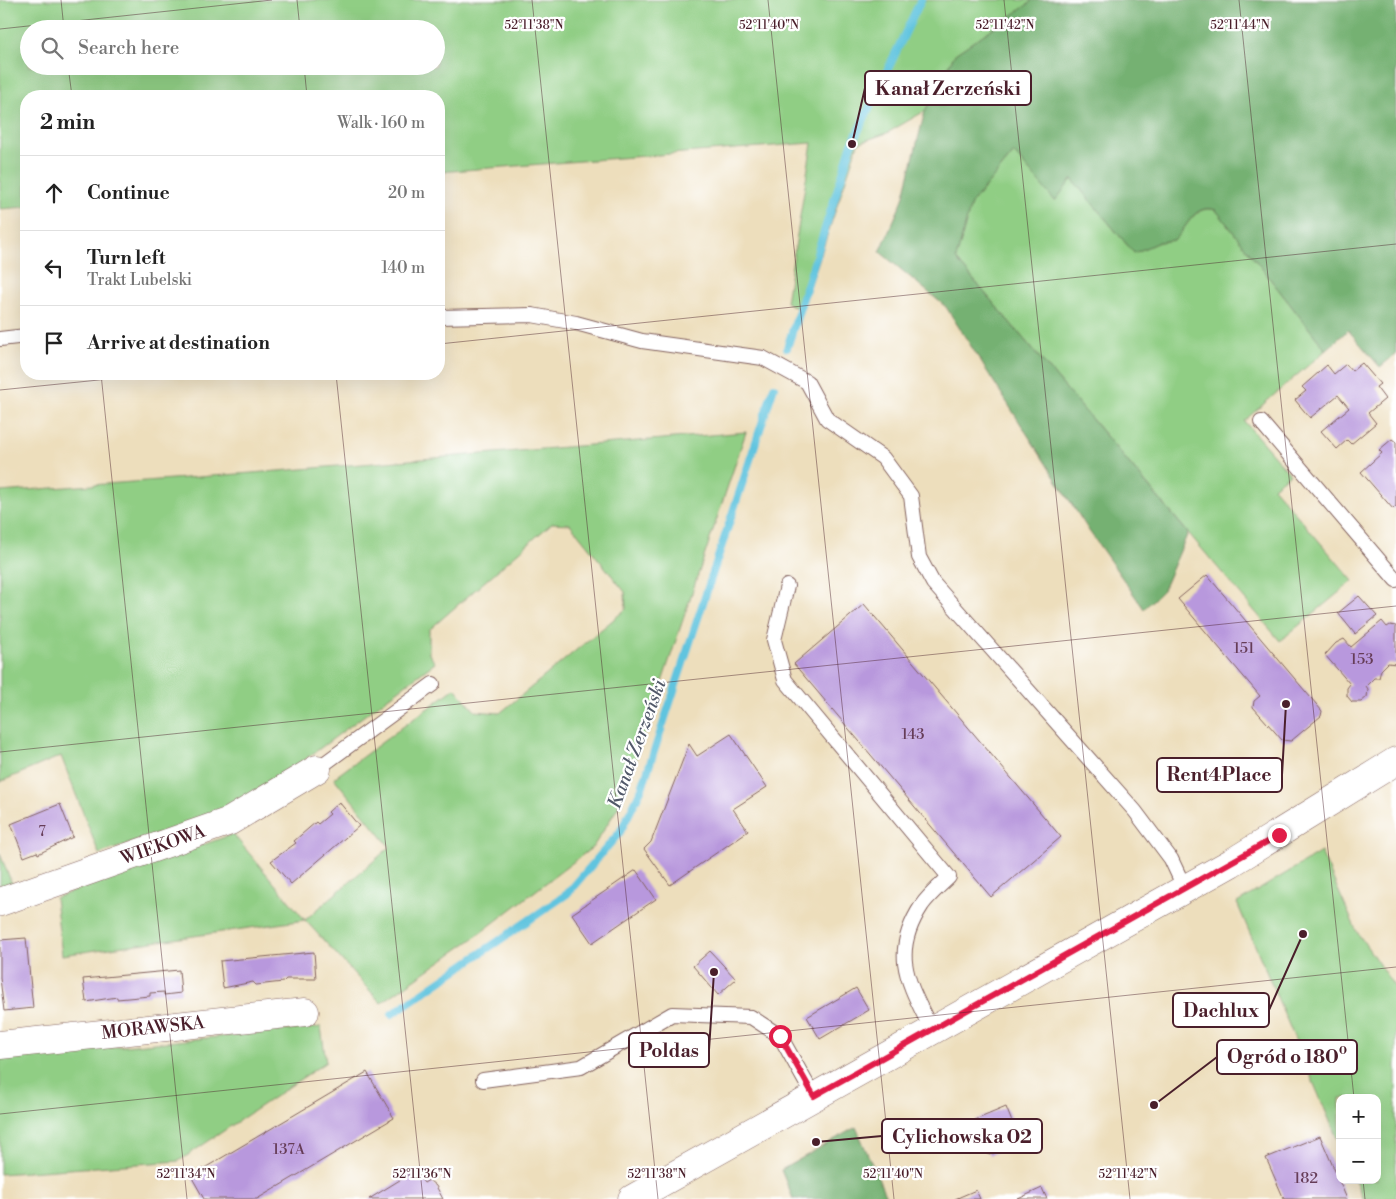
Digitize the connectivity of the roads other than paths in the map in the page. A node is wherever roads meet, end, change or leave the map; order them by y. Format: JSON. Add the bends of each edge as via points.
{"nodes":[{"id":1,"x":445,"y":317,"type":"edge"},
{"id":2,"x":20,"y":337,"type":"edge"},
{"id":3,"x":0,"y":339,"type":"edge"},
{"id":4,"x":1261,"y":422,"type":"dead end"},
{"id":5,"x":1396,"y":580,"type":"edge"},
{"id":6,"x":787,"y":586,"type":"dead end"},
{"id":7,"x":433,"y":684,"type":"dead end"},
{"id":8,"x":1396,"y":761,"type":"edge"},
{"id":9,"x":317,"y":769,"type":"joint"},
{"id":10,"x":1185,"y":889,"type":"junction"},
{"id":11,"x":0,"y":902,"type":"edge"},
{"id":12,"x":305,"y":1012,"type":"dead end"},
{"id":13,"x":932,"y":1031,"type":"junction"},
{"id":14,"x":0,"y":1045,"type":"edge"},
{"id":15,"x":483,"y":1080,"type":"dead end"},
{"id":16,"x":814,"y":1096,"type":"junction"},
{"id":17,"x":632,"y":1199,"type":"edge"}],
"edges":[{"from":1,"to":10,"type":"lane","via":[[532,315],[642,340],[763,358],[807,382],[827,419],[882,458],[911,496],[919,557],[933,582],[1136,811],[1171,859]]},
{"from":2,"to":3,"type":"lane"},
{"from":4,"to":5,"type":"lane"},
{"from":6,"to":13,"type":"lane","via":[[774,640],[785,680],[949,877],[922,904],[903,948],[912,992]]},
{"from":7,"to":9,"type":"lane"},
{"from":8,"to":10,"type":"street","via":[[1279,835]]},
{"from":9,"to":11,"type":"street","name":"WIEKOWA","via":[[230,821]]},
{"from":10,"to":13,"type":"street"},
{"from":12,"to":14,"type":"street","name":"MORAWSKA"},
{"from":13,"to":16,"type":"street"},
{"from":15,"to":16,"type":"lane","via":[[581,1067],[672,1014],[741,1016],[751,1017],[780,1036]]},
{"from":16,"to":17,"type":"street"}]}
